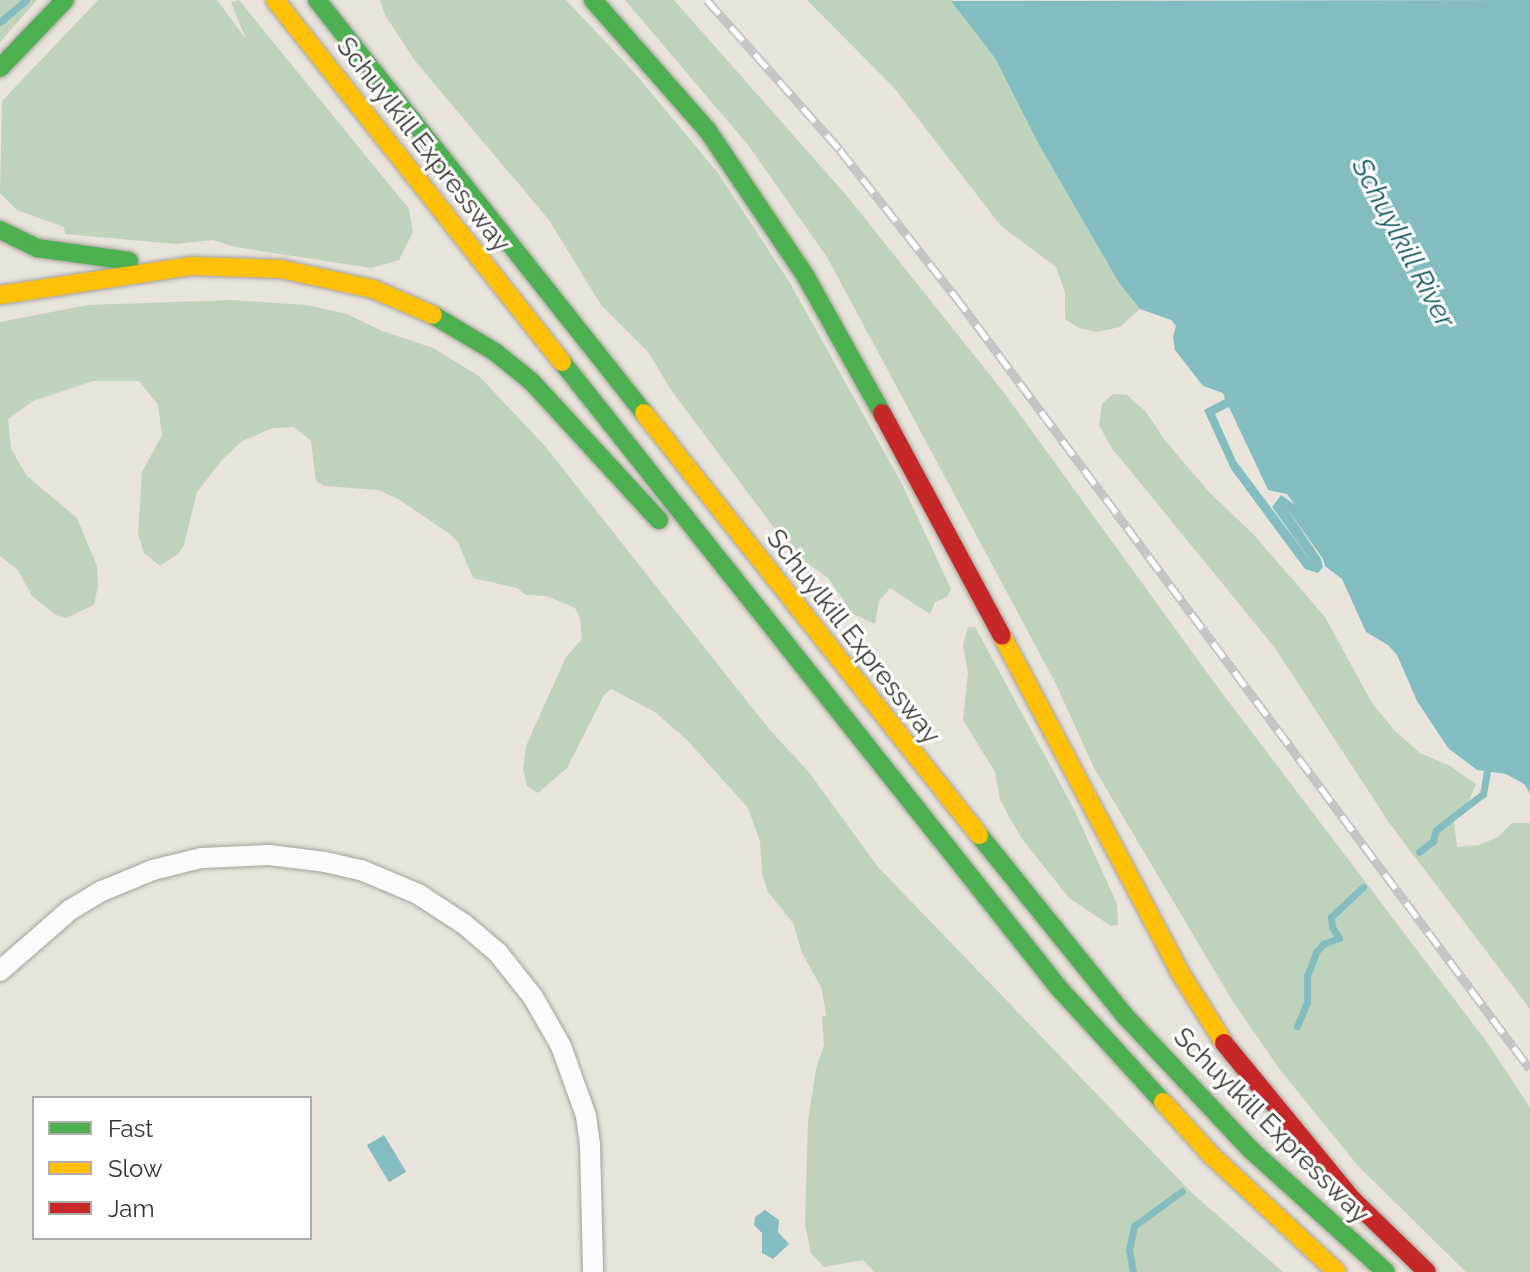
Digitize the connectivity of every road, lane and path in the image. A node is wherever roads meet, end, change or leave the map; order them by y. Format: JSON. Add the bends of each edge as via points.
{"nodes":[{"id":1,"x":65,"y":0,"type":"edge"},
{"id":2,"x":275,"y":0,"type":"edge"},
{"id":3,"x":317,"y":0,"type":"edge"},
{"id":4,"x":593,"y":0,"type":"edge"},
{"id":5,"x":0,"y":68,"type":"edge"},
{"id":6,"x":0,"y":230,"type":"edge"},
{"id":7,"x":191,"y":266,"type":"junction"},
{"id":8,"x":0,"y":295,"type":"edge"},
{"id":9,"x":668,"y":530,"type":"dead end"},
{"id":10,"x":689,"y":553,"type":"dead end"},
{"id":11,"x":848,"y":725,"type":"junction"},
{"id":12,"x":0,"y":971,"type":"edge"},
{"id":13,"x":593,"y":1272,"type":"edge"},
{"id":14,"x":1337,"y":1272,"type":"edge"},
{"id":15,"x":1386,"y":1272,"type":"edge"},
{"id":16,"x":1427,"y":1272,"type":"edge"}],
"edges":[{"from":1,"to":5,"type":"main road"},
{"from":2,"to":11,"type":"main road","name":"Schuylkill Expressway"},
{"from":3,"to":15,"type":"main road","name":"Schuylkill Expressway","via":[[1117,1006],[1250,1149]]},
{"from":4,"to":16,"type":"main road","via":[[708,131],[806,277],[1179,971],[1226,1047],[1353,1200]]},
{"from":6,"to":7,"type":"main road","via":[[37,248]]},
{"from":7,"to":8,"type":"main road"},
{"from":7,"to":9,"type":"main road","via":[[281,269],[328,277],[386,294],[463,330],[531,381]]},
{"from":10,"to":11,"type":"main road"},
{"from":11,"to":14,"type":"main road","name":"Schuylkill Expressway","via":[[1147,1089]]},
{"from":12,"to":13,"type":"street","via":[[70,910],[102,891],[201,858],[269,855],[325,862],[361,870],[418,894],[498,953],[533,997],[561,1046],[577,1085],[590,1145]]}]}
